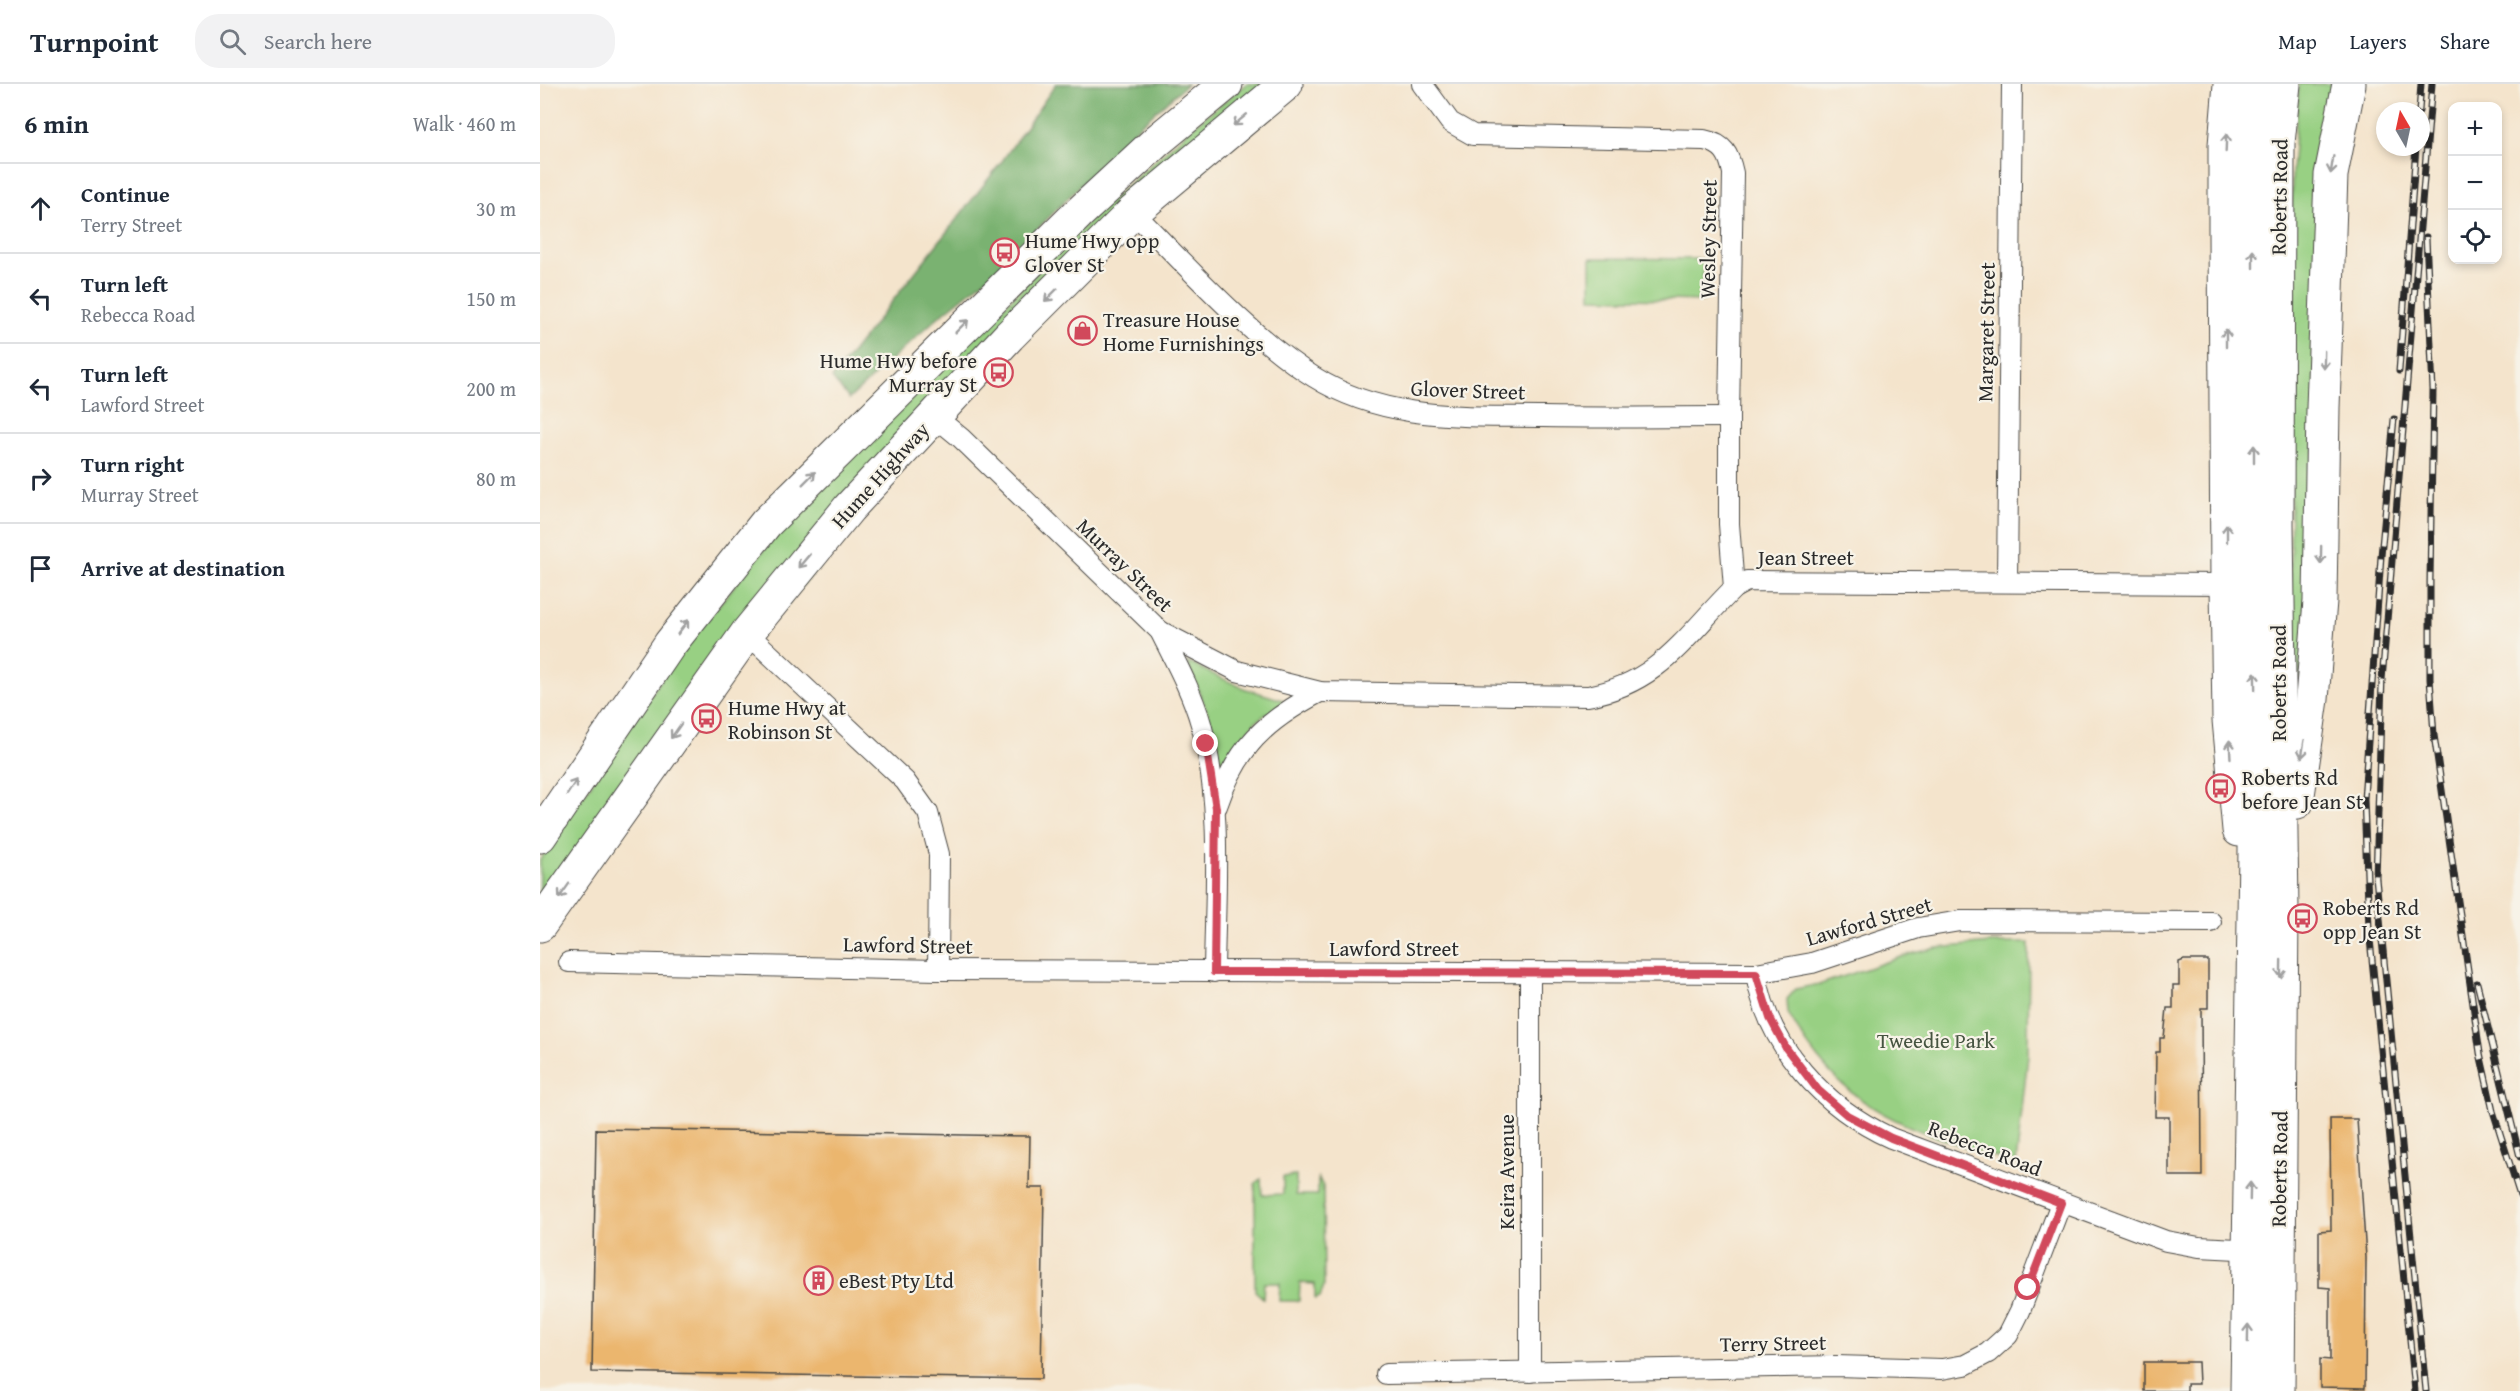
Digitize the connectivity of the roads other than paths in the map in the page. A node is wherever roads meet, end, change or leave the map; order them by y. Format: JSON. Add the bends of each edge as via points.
{"nodes":[{"id":1,"x":1226,"y":84,"type":"edge"},
{"id":2,"x":1286,"y":84,"type":"edge"},
{"id":3,"x":1422,"y":84,"type":"edge"},
{"id":4,"x":2012,"y":84,"type":"edge"},
{"id":5,"x":2230,"y":84,"type":"edge"},
{"id":6,"x":2258,"y":84,"type":"edge"},
{"id":7,"x":2284,"y":84,"type":"edge"},
{"id":8,"x":2349,"y":84,"type":"edge"},
{"id":9,"x":1133,"y":212,"type":"junction"},
{"id":10,"x":933,"y":415,"type":"junction"},
{"id":11,"x":1729,"y":417,"type":"junction"},
{"id":12,"x":2007,"y":581,"type":"junction"},
{"id":13,"x":2227,"y":584,"type":"junction"},
{"id":14,"x":1734,"y":588,"type":"junction"},
{"id":15,"x":1160,"y":632,"type":"junction"},
{"id":16,"x":747,"y":633,"type":"junction"},
{"id":17,"x":2267,"y":638,"type":"junction"},
{"id":18,"x":1320,"y":692,"type":"junction"},
{"id":19,"x":1216,"y":808,"type":"junction"},
{"id":20,"x":540,"y":836,"type":"edge"},
{"id":21,"x":2282,"y":911,"type":"junction"},
{"id":22,"x":2211,"y":922,"type":"dead end"},
{"id":23,"x":540,"y":925,"type":"edge"},
{"id":24,"x":2255,"y":933,"type":"junction"},
{"id":25,"x":569,"y":962,"type":"dead end"},
{"id":26,"x":938,"y":970,"type":"junction"},
{"id":27,"x":1214,"y":972,"type":"junction"},
{"id":28,"x":1530,"y":972,"type":"junction"},
{"id":29,"x":1756,"y":973,"type":"junction"},
{"id":30,"x":2061,"y":1203,"type":"junction"},
{"id":31,"x":2263,"y":1250,"type":"junction"},
{"id":32,"x":1530,"y":1372,"type":"junction"},
{"id":33,"x":1386,"y":1374,"type":"dead end"},
{"id":34,"x":2247,"y":1391,"type":"edge"},
{"id":35,"x":2278,"y":1391,"type":"edge"}],
"edges":[{"from":20,"to":1,"type":"highway","name":"Hume Highway","one_way":true,"via":[[670,644],[766,524],[1078,213]]},
{"from":2,"to":9,"type":"highway","name":"Hume Highway","one_way":true},
{"from":3,"to":11,"type":"street","name":"Wesley Street","via":[[1450,122],[1473,135],[1704,140],[1728,152],[1733,173]]},
{"from":4,"to":12,"type":"street","name":"Margaret Street"},
{"from":13,"to":5,"type":"highway","one_way":true,"via":[[2225,219]]},
{"from":17,"to":6,"type":"highway","name":"Roberts Road","one_way":true,"via":[[2253,169]]},
{"from":7,"to":17,"type":"highway","name":"Roberts Road","via":[[2278,143]]},
{"from":8,"to":21,"type":"highway","one_way":true,"via":[[2334,156],[2328,215],[2317,647]]},
{"from":9,"to":10,"type":"highway","name":"Hume Highway","one_way":true},
{"from":9,"to":11,"type":"street","name":"Glover Street","via":[[1284,356],[1315,378],[1360,400],[1400,411],[1439,415]]},
{"from":10,"to":15,"type":"street","name":"Murray Street"},
{"from":10,"to":16,"type":"highway","name":"Hume Highway","one_way":true,"via":[[841,517]]},
{"from":11,"to":14,"type":"street","name":"Wesley Street"},
{"from":12,"to":13,"type":"street","name":"Jean Street"},
{"from":12,"to":14,"type":"street","name":"Jean Street","via":[[1765,579],[1747,581]]},
{"from":24,"to":13,"type":"highway","one_way":true,"via":[[2232,779]]},
{"from":14,"to":18,"type":"street","name":"Jean Street","via":[[1647,676],[1609,692],[1588,696]]},
{"from":15,"to":18,"type":"street","name":"Jean Street","via":[[1237,671]]},
{"from":15,"to":19,"type":"street","name":"Murray Street","via":[[1201,723]]},
{"from":16,"to":23,"type":"highway","name":"Hume Highway","one_way":true},
{"from":16,"to":26,"type":"street","via":[[905,781],[928,813],[939,854]]},
{"from":17,"to":21,"type":"highway","name":"Roberts Road"},
{"from":24,"to":17,"type":"highway","name":"Roberts Road","one_way":true},
{"from":18,"to":19,"type":"street","via":[[1267,725],[1247,744],[1225,781]]},
{"from":19,"to":27,"type":"street","name":"Murray Street"},
{"from":21,"to":31,"type":"highway","name":"Roberts Road","one_way":true},
{"from":22,"to":29,"type":"street","name":"Lawford Street","via":[[1960,921],[1918,928],[1812,963]]},
{"from":31,"to":24,"type":"highway","name":"Roberts Road","one_way":true},
{"from":25,"to":26,"type":"street","name":"Lawford Street"},
{"from":26,"to":27,"type":"street","name":"Lawford Street"},
{"from":27,"to":28,"type":"street","name":"Lawford Street"},
{"from":28,"to":29,"type":"street","name":"Lawford Street"},
{"from":28,"to":32,"type":"street","name":"Keira Avenue"},
{"from":29,"to":30,"type":"street","name":"Rebecca Road","via":[[1770,1018],[1786,1048],[1818,1090],[1847,1115],[1891,1138]]},
{"from":30,"to":31,"type":"street","name":"Rebecca Road","via":[[2166,1240],[2199,1247]]},
{"from":30,"to":32,"type":"street","name":"Terry Street","via":[[2008,1335],[1988,1353],[1965,1365],[1942,1369],[1836,1366]]},
{"from":34,"to":31,"type":"highway","name":"Roberts Road","one_way":true},
{"from":31,"to":35,"type":"highway","name":"Roberts Road"},
{"from":32,"to":33,"type":"street","name":"Terry Street"}]}
